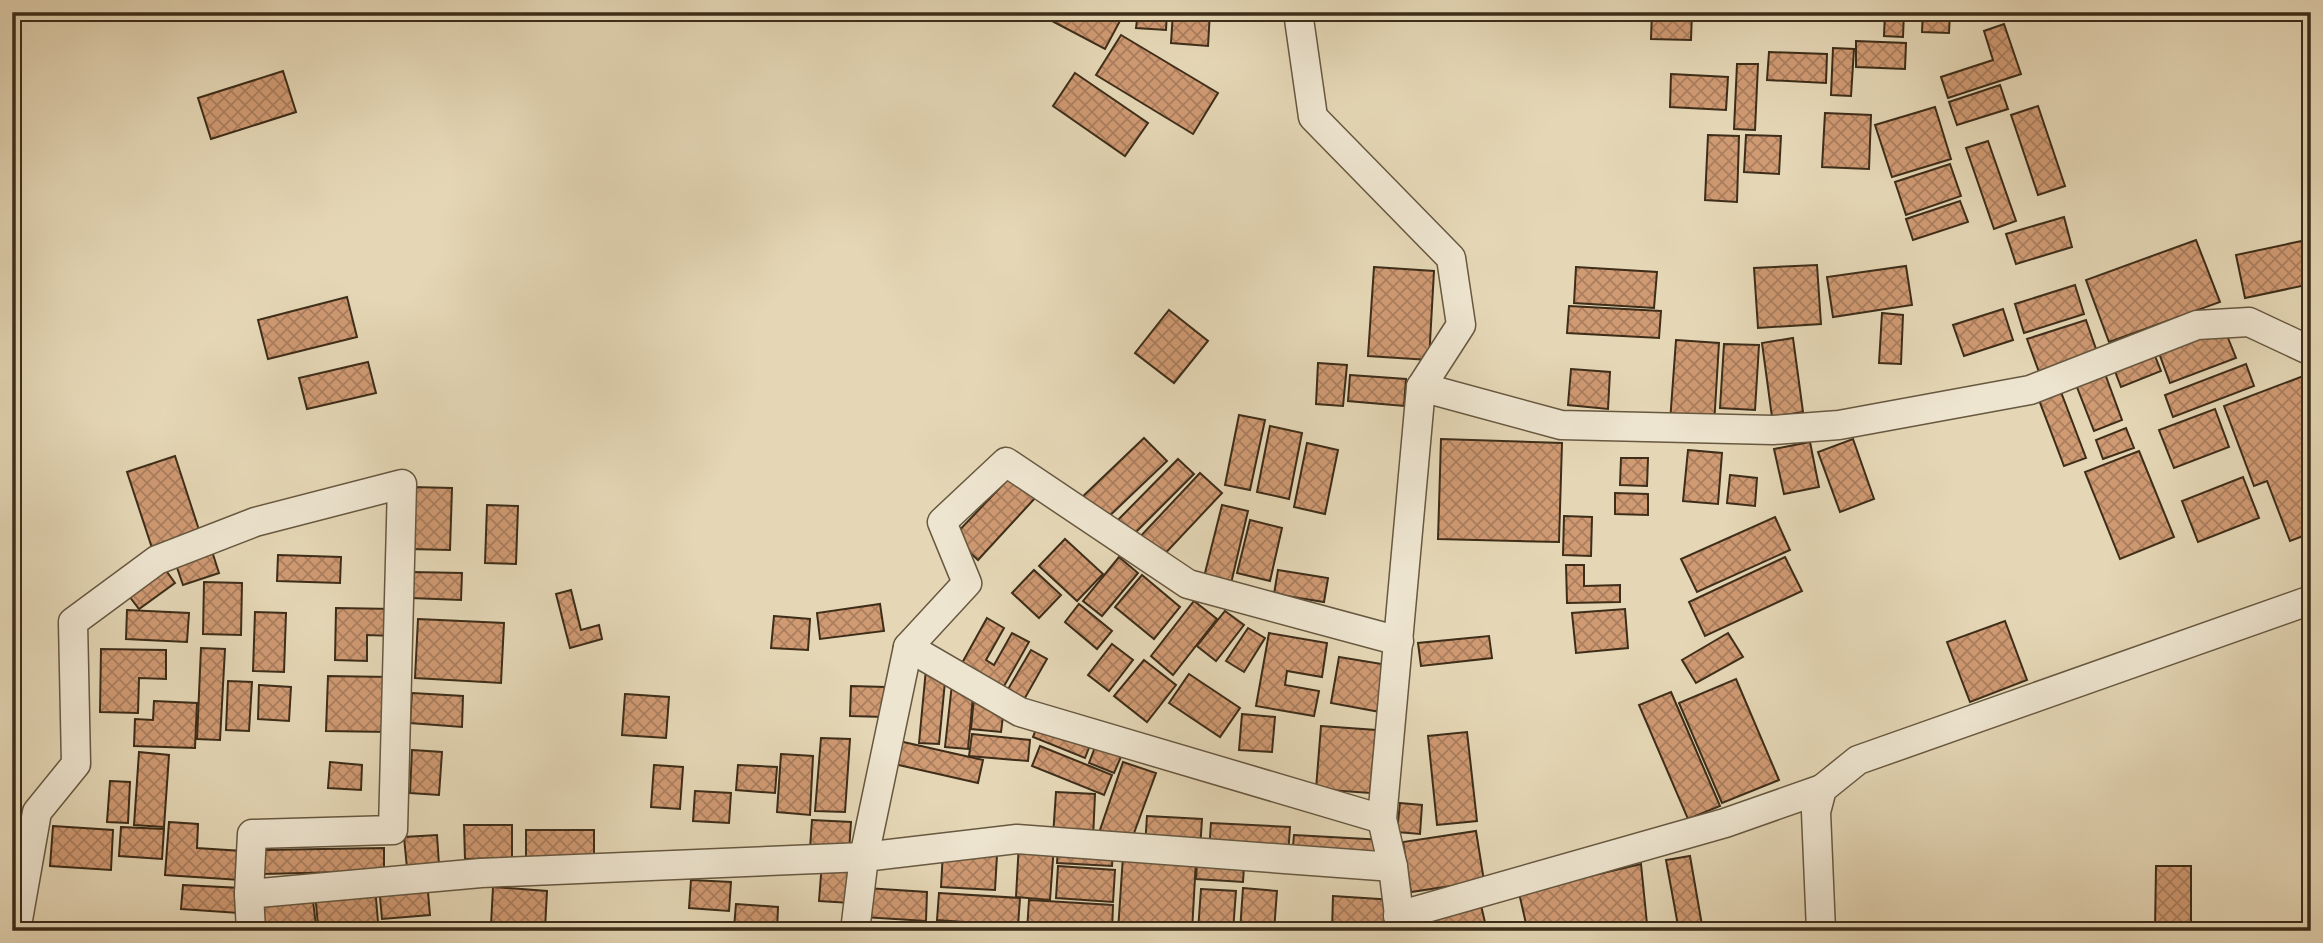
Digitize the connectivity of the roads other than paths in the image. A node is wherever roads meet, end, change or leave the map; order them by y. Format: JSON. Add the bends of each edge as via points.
{"nodes":[{"id":1,"x":1298,"y":12,"type":"edge"},
{"id":2,"x":2311,"y":351,"type":"edge"},
{"id":3,"x":1421,"y":387,"type":"junction"},
{"id":4,"x":2311,"y":600,"type":"edge"},
{"id":5,"x":1399,"y":641,"type":"junction"},
{"id":6,"x":908,"y":647,"type":"junction"},
{"id":7,"x":1822,"y":789,"type":"junction"},
{"id":8,"x":1382,"y":819,"type":"junction"},
{"id":9,"x":864,"y":857,"type":"junction"},
{"id":10,"x":1393,"y":867,"type":"junction"},
{"id":11,"x":249,"y":894,"type":"junction"},
{"id":12,"x":1399,"y":923,"type":"edge"},
{"id":13,"x":16,"y":931,"type":"edge"},
{"id":14,"x":251,"y":931,"type":"edge"},
{"id":15,"x":855,"y":931,"type":"edge"},
{"id":16,"x":1821,"y":931,"type":"edge"}],
"edges":[{"from":1,"to":3,"type":"street","via":[[1313,117],[1451,258],[1461,324]]},
{"from":2,"to":3,"type":"street","via":[[2249,322],[2197,325],[2030,390],[1839,425],[1773,430],[1562,425]]},
{"from":3,"to":5,"type":"street"},
{"from":4,"to":7,"type":"street","via":[[1858,760]]},
{"from":5,"to":6,"type":"street","via":[[1188,584],[1006,462],[942,522],[967,583]]},
{"from":5,"to":8,"type":"street"},
{"from":6,"to":8,"type":"street","via":[[1020,712]]},
{"from":6,"to":9,"type":"street"},
{"from":7,"to":12,"type":"street"},
{"from":7,"to":16,"type":"street","via":[[1816,812]]},
{"from":8,"to":10,"type":"street"},
{"from":9,"to":10,"type":"street","via":[[1017,839]]},
{"from":9,"to":11,"type":"street","via":[[481,873]]},
{"from":9,"to":15,"type":"street"},
{"from":10,"to":12,"type":"street"},
{"from":11,"to":13,"type":"street","via":[[252,834],[393,830],[402,484],[255,522],[158,560],[73,622],[76,764],[37,812]]},
{"from":11,"to":14,"type":"street"}]}
